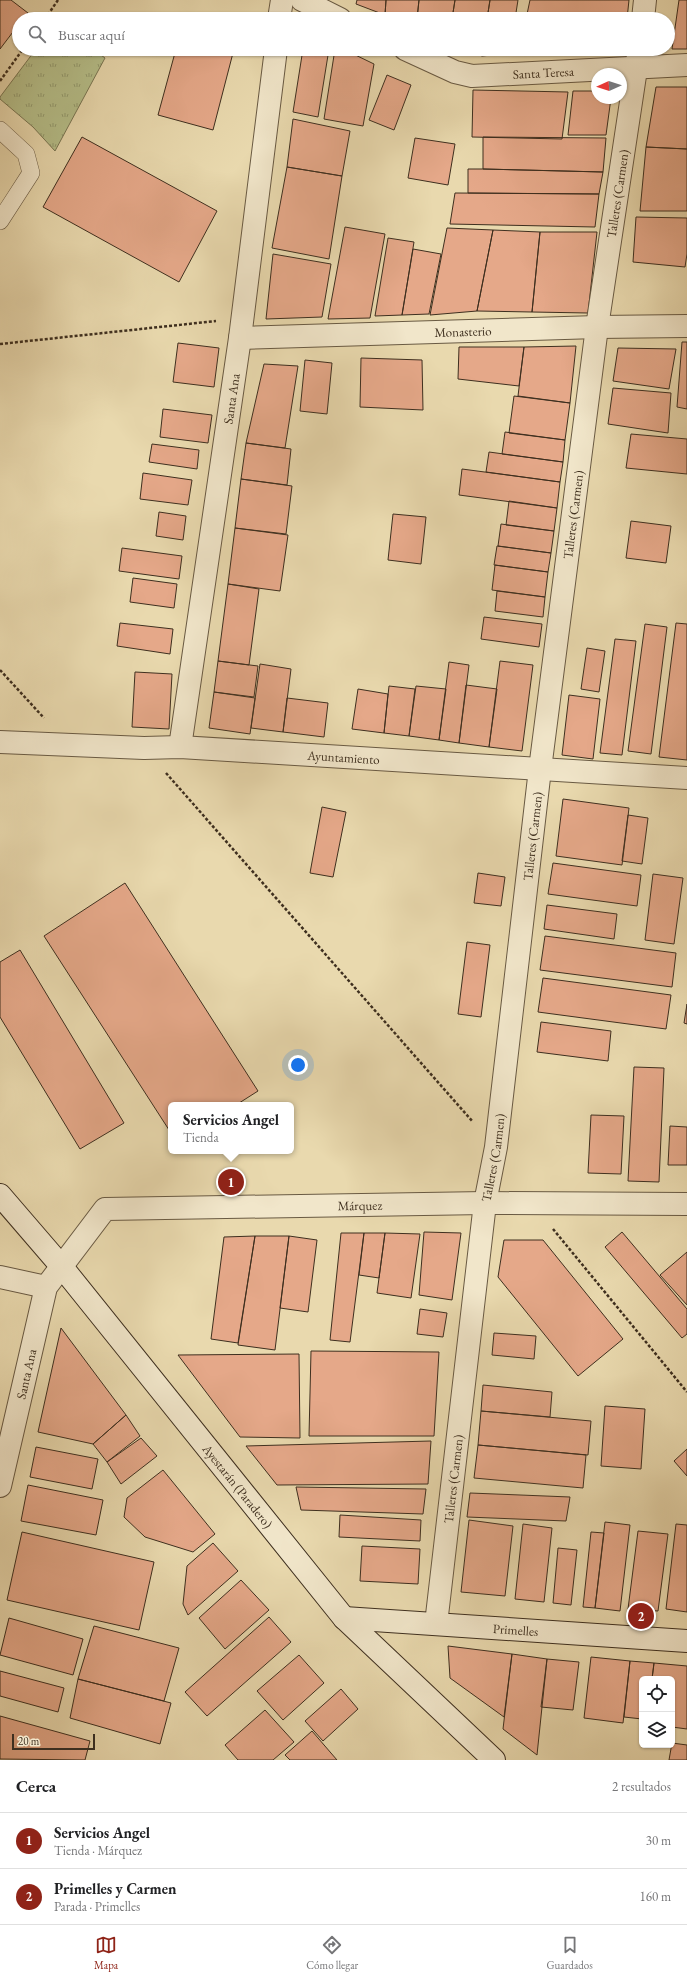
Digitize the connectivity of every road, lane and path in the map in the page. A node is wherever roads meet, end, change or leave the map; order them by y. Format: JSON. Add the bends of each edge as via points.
{"nodes":[{"id":1,"x":58,"y":0,"type":"edge"},
{"id":2,"x":282,"y":0,"type":"edge"},
{"id":3,"x":302,"y":0,"type":"edge"},
{"id":4,"x":645,"y":0,"type":"edge"},
{"id":5,"x":50,"y":12,"type":"edge"},
{"id":6,"x":280,"y":12,"type":"edge"},
{"id":7,"x":326,"y":12,"type":"edge"},
{"id":8,"x":644,"y":12,"type":"edge"},
{"id":9,"x":18,"y":56,"type":"edge"},
{"id":10,"x":275,"y":56,"type":"edge"},
{"id":11,"x":420,"y":56,"type":"edge"},
{"id":12,"x":638,"y":58,"type":"edge"},
{"id":13,"x":687,"y":65,"type":"edge"},
{"id":14,"x":0,"y":81,"type":"edge"},
{"id":15,"x":0,"y":130,"type":"edge"},
{"id":16,"x":0,"y":221,"type":"edge"},
{"id":17,"x":687,"y":326,"type":"edge"},
{"id":18,"x":598,"y":327,"type":"junction"},
{"id":19,"x":241,"y":328,"type":"junction"},
{"id":20,"x":0,"y":344,"type":"edge"},
{"id":21,"x":0,"y":670,"type":"edge"},
{"id":22,"x":0,"y":742,"type":"edge"},
{"id":23,"x":68,"y":744,"type":"junction"},
{"id":24,"x":180,"y":747,"type":"junction"},
{"id":25,"x":144,"y":748,"type":"junction"},
{"id":26,"x":540,"y":769,"type":"junction"},
{"id":27,"x":687,"y":778,"type":"edge"},
{"id":28,"x":496,"y":1147,"type":"junction"},
{"id":29,"x":0,"y":1195,"type":"edge"},
{"id":30,"x":485,"y":1202,"type":"junction"},
{"id":31,"x":532,"y":1203,"type":"junction"},
{"id":32,"x":687,"y":1204,"type":"edge"},
{"id":33,"x":62,"y":1267,"type":"junction"},
{"id":34,"x":0,"y":1277,"type":"edge"},
{"id":35,"x":46,"y":1288,"type":"junction"},
{"id":36,"x":687,"y":1392,"type":"edge"},
{"id":37,"x":0,"y":1486,"type":"edge"},
{"id":38,"x":344,"y":1618,"type":"junction"},
{"id":39,"x":436,"y":1624,"type":"junction"},
{"id":40,"x":687,"y":1641,"type":"edge"},
{"id":41,"x":494,"y":1760,"type":"edge"}],
"edges":[{"from":1,"to":5,"type":"path"},
{"from":2,"to":6,"type":"street"},
{"from":3,"to":7,"type":"street"},
{"from":4,"to":8,"type":"street"},
{"from":9,"to":14,"type":"path"},
{"from":10,"to":19,"type":"street","name":"Santa Ana"},
{"from":11,"to":12,"type":"street","name":"Santa Teresa","via":[[455,72],[472,76]]},
{"from":12,"to":13,"type":"street","name":"Santa Teresa"},
{"from":12,"to":18,"type":"street","name":"Talleres (Carmen)"},
{"from":15,"to":16,"type":"lane","via":[[26,154],[31,173]]},
{"from":17,"to":18,"type":"street","name":"Monasterio"},
{"from":18,"to":19,"type":"street","name":"Monasterio"},
{"from":18,"to":26,"type":"street","name":"Talleres (Carmen)"},
{"from":19,"to":20,"type":"path"},
{"from":19,"to":24,"type":"street","name":"Santa Ana"},
{"from":21,"to":23,"type":"path"},
{"from":22,"to":23,"type":"street","name":"Ayuntamiento"},
{"from":23,"to":25,"type":"street","name":"Ayuntamiento"},
{"from":24,"to":25,"type":"street","name":"Ayuntamiento"},
{"from":24,"to":26,"type":"street","name":"Ayuntamiento"},
{"from":25,"to":28,"type":"path"},
{"from":26,"to":27,"type":"street","name":"Ayuntamiento"},
{"from":26,"to":28,"type":"street","name":"Talleres (Carmen)"},
{"from":28,"to":30,"type":"street","name":"Talleres (Carmen)"},
{"from":29,"to":33,"type":"street","name":"Ayestarán (Paradero)"},
{"from":30,"to":31,"type":"street","name":"Márquez"},
{"from":30,"to":33,"type":"street","name":"Márquez","via":[[105,1209]]},
{"from":30,"to":39,"type":"street","name":"Talleres (Carmen)"},
{"from":31,"to":32,"type":"street","name":"Márquez"},
{"from":31,"to":36,"type":"path"},
{"from":33,"to":35,"type":"street","name":"Santa Ana"},
{"from":33,"to":38,"type":"street","name":"Ayestarán (Paradero)"},
{"from":34,"to":35,"type":"street"},
{"from":35,"to":37,"type":"street","name":"Santa Ana"},
{"from":38,"to":39,"type":"street","name":"Primelles"},
{"from":38,"to":41,"type":"street","name":"Ayestarán (Paradero)"},
{"from":39,"to":40,"type":"street","name":"Primelles"}]}
